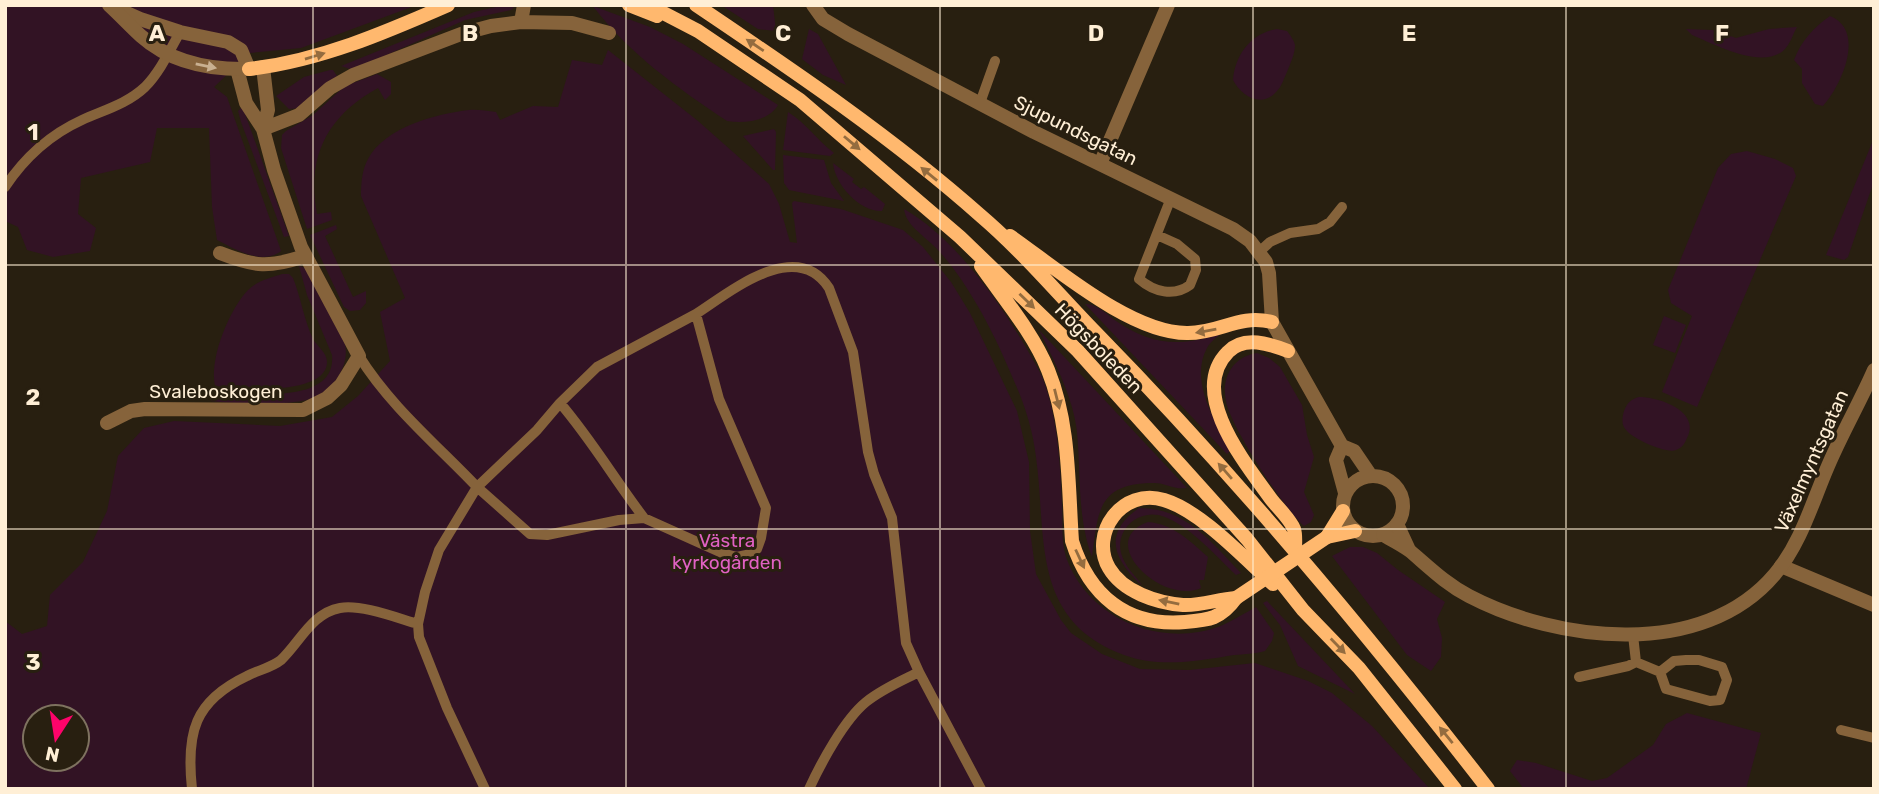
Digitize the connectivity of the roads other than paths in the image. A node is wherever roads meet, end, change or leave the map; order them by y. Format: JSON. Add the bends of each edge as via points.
{"nodes":[{"id":1,"x":109,"y":5,"type":"edge"},
{"id":2,"x":448,"y":5,"type":"edge"},
{"id":3,"x":524,"y":5,"type":"edge"},
{"id":4,"x":629,"y":5,"type":"edge"},
{"id":5,"x":649,"y":5,"type":"edge"},
{"id":6,"x":696,"y":5,"type":"edge"},
{"id":7,"x":813,"y":5,"type":"edge"},
{"id":8,"x":1168,"y":5,"type":"edge"},
{"id":9,"x":521,"y":22,"type":"junction"},
{"id":10,"x":698,"y":31,"type":"junction"},
{"id":11,"x":180,"y":32,"type":"junction"},
{"id":12,"x":609,"y":33,"type":"dead end"},
{"id":13,"x":167,"y":53,"type":"junction"},
{"id":14,"x":995,"y":61,"type":"dead end"},
{"id":15,"x":250,"y":68,"type":"junction"},
{"id":16,"x":980,"y":103,"type":"junction"},
{"id":17,"x":263,"y":129,"type":"junction"},
{"id":18,"x":1100,"y":164,"type":"junction"},
{"id":19,"x":5,"y":187,"type":"edge"},
{"id":20,"x":1171,"y":198,"type":"junction"},
{"id":21,"x":1342,"y":207,"type":"dead end"},
{"id":22,"x":982,"y":216,"type":"junction"},
{"id":23,"x":1157,"y":235,"type":"junction"},
{"id":24,"x":960,"y":237,"type":"junction"},
{"id":25,"x":1259,"y":252,"type":"junction"},
{"id":26,"x":220,"y":253,"type":"dead end"},
{"id":27,"x":305,"y":256,"type":"junction"},
{"id":28,"x":696,"y":314,"type":"junction"},
{"id":29,"x":1272,"y":322,"type":"junction"},
{"id":30,"x":1288,"y":351,"type":"junction"},
{"id":31,"x":359,"y":356,"type":"junction"},
{"id":32,"x":1874,"y":370,"type":"edge"},
{"id":33,"x":560,"y":403,"type":"junction"},
{"id":34,"x":107,"y":423,"type":"dead end"},
{"id":35,"x":1342,"y":446,"type":"junction"},
{"id":36,"x":1371,"y":476,"type":"junction"},
{"id":37,"x":477,"y":487,"type":"junction"},
{"id":38,"x":1345,"y":493,"type":"junction"},
{"id":39,"x":1343,"y":511,"type":"junction"},
{"id":40,"x":644,"y":518,"type":"junction"},
{"id":41,"x":1397,"y":524,"type":"junction"},
{"id":42,"x":1355,"y":531,"type":"junction"},
{"id":43,"x":1383,"y":535,"type":"junction"},
{"id":44,"x":1328,"y":537,"type":"junction"},
{"id":45,"x":1295,"y":550,"type":"junction"},
{"id":46,"x":1409,"y":550,"type":"junction"},
{"id":47,"x":1781,"y":566,"type":"junction"},
{"id":48,"x":1236,"y":598,"type":"junction"},
{"id":49,"x":1874,"y":605,"type":"edge"},
{"id":50,"x":1303,"y":610,"type":"junction"},
{"id":51,"x":418,"y":624,"type":"junction"},
{"id":52,"x":1633,"y":635,"type":"junction"},
{"id":53,"x":1636,"y":662,"type":"junction"},
{"id":54,"x":919,"y":672,"type":"junction"},
{"id":55,"x":1660,"y":672,"type":"junction"},
{"id":56,"x":1579,"y":677,"type":"dead end"},
{"id":57,"x":1841,"y":730,"type":"dead end"},
{"id":58,"x":1874,"y":738,"type":"edge"},
{"id":59,"x":192,"y":789,"type":"edge"},
{"id":60,"x":485,"y":789,"type":"edge"},
{"id":61,"x":809,"y":789,"type":"edge"},
{"id":62,"x":981,"y":789,"type":"edge"},
{"id":63,"x":1455,"y":789,"type":"edge"},
{"id":64,"x":1488,"y":789,"type":"edge"}],
"edges":[{"from":1,"to":11,"type":"street"},
{"from":1,"to":13,"type":"street","via":[[142,37]]},
{"from":15,"to":2,"type":"main road","one_way":true,"via":[[314,57]]},
{"from":3,"to":9,"type":"street"},
{"from":4,"to":10,"type":"main road"},
{"from":5,"to":10,"type":"main road","name":"Högsboleden"},
{"from":22,"to":6,"type":"main road","name":"Högsboleden","one_way":true,"via":[[812,83]]},
{"from":7,"to":16,"type":"street","name":"Sjupundsgatan","via":[[823,19]]},
{"from":8,"to":18,"type":"street"},
{"from":9,"to":12,"type":"street","via":[[572,23]]},
{"from":9,"to":17,"type":"street","via":[[461,34],[353,75],[299,115]]},
{"from":10,"to":24,"type":"main road","name":"Högsboleden","one_way":true,"via":[[800,100]]},
{"from":11,"to":13,"type":"lane"},
{"from":11,"to":15,"type":"street","via":[[228,42],[241,50]]},
{"from":13,"to":15,"type":"street","one_way":true,"via":[[202,66]]},
{"from":13,"to":19,"type":"lane","via":[[144,87],[122,103],[51,137]]},
{"from":14,"to":16,"type":"lane"},
{"from":15,"to":17,"type":"street","via":[[268,110]]},
{"from":15,"to":17,"type":"street","via":[[246,103]]},
{"from":16,"to":18,"type":"street","name":"Sjupundsgatan"},
{"from":17,"to":27,"type":"street"},
{"from":18,"to":20,"type":"street","name":"Sjupundsgatan"},
{"from":20,"to":23,"type":"lane"},
{"from":20,"to":25,"type":"street","name":"Sjupundsgatan","via":[[1233,229]]},
{"from":21,"to":25,"type":"lane","via":[[1318,229],[1290,233]]},
{"from":29,"to":22,"type":"main road","one_way":true,"via":[[1251,319],[1187,334],[1156,330],[1121,313]]},
{"from":45,"to":22,"type":"main road","name":"Högsboleden","one_way":true,"via":[[1177,416]]},
{"from":23,"to":23,"type":"lane","via":[[1139,279],[1175,293],[1194,279],[1195,259]]},
{"from":24,"to":48,"type":"main road","one_way":true,"via":[[1038,348],[1049,372],[1065,436],[1072,541],[1100,592],[1133,616],[1167,623],[1212,618],[1225,612]]},
{"from":24,"to":50,"type":"main road","name":"Högsboleden","one_way":true,"via":[[1078,351],[1247,538]]},
{"from":25,"to":29,"type":"street","via":[[1269,273]]},
{"from":26,"to":27,"type":"street","via":[[267,265]]},
{"from":27,"to":31,"type":"street"},
{"from":28,"to":33,"type":"lane","via":[[597,367]]},
{"from":28,"to":40,"type":"lane","via":[[719,399],[766,508],[764,527],[757,549],[737,556],[703,546]]},
{"from":28,"to":54,"type":"lane","via":[[742,284],[783,266],[805,269],[829,288],[853,352],[868,452],[892,517],[905,634]]},
{"from":29,"to":30,"type":"street"},
{"from":30,"to":35,"type":"street"},
{"from":30,"to":45,"type":"main road","via":[[1266,342],[1229,350],[1218,364],[1213,384],[1219,416],[1242,458],[1294,528]]},
{"from":31,"to":34,"type":"street","name":"Svaleboskogen","via":[[341,385],[303,410],[145,409]]},
{"from":31,"to":37,"type":"lane","via":[[372,377]]},
{"from":32,"to":47,"type":"street","name":"Växelmyntsgatan","via":[[1800,536]]},
{"from":33,"to":37,"type":"lane"},
{"from":33,"to":40,"type":"lane"},
{"from":35,"to":36,"type":"street","via":[[1354,451]]},
{"from":35,"to":38,"type":"street","via":[[1336,460]]},
{"from":36,"to":38,"type":"street","via":[[1356,481]]},
{"from":36,"to":41,"type":"street","via":[[1388,480],[1399,492],[1403,511]]},
{"from":37,"to":40,"type":"lane","via":[[530,534]]},
{"from":37,"to":51,"type":"lane","via":[[439,550]]},
{"from":38,"to":39,"type":"street"},
{"from":39,"to":42,"type":"street"},
{"from":39,"to":44,"type":"main road"},
{"from":41,"to":43,"type":"street"},
{"from":41,"to":46,"type":"street"},
{"from":42,"to":43,"type":"street","via":[[1368,537]]},
{"from":42,"to":44,"type":"main road"},
{"from":43,"to":46,"type":"street"},
{"from":44,"to":48,"type":"main road","bridge":true},
{"from":64,"to":45,"type":"main road","name":"Högsboleden","one_way":true},
{"from":46,"to":52,"type":"street","name":"Växelmyntsgatan","via":[[1453,587],[1498,609],[1570,630]]},
{"from":47,"to":49,"type":"street"},
{"from":47,"to":52,"type":"street","name":"Växelmyntsgatan","via":[[1727,611],[1680,629]]},
{"from":48,"to":50,"type":"main road","one_way":true,"via":[[1182,605],[1129,589],[1105,559],[1104,541],[1112,516],[1122,505],[1142,498],[1176,504]]},
{"from":50,"to":63,"type":"main road","name":"Högsboleden","one_way":true,"via":[[1359,668]]},
{"from":51,"to":59,"type":"lane","via":[[352,607],[327,612],[280,660],[213,696],[200,712],[192,734]]},
{"from":51,"to":60,"type":"lane","via":[[447,708]]},
{"from":52,"to":53,"type":"lane"},
{"from":53,"to":55,"type":"lane"},
{"from":53,"to":56,"type":"lane"},
{"from":54,"to":61,"type":"lane","via":[[887,687],[856,712]]},
{"from":54,"to":62,"type":"lane"},
{"from":55,"to":55,"type":"lane","via":[[1674,661],[1699,660],[1722,667],[1727,680],[1720,701],[1710,701],[1666,689]]},
{"from":57,"to":58,"type":"lane"}]}
